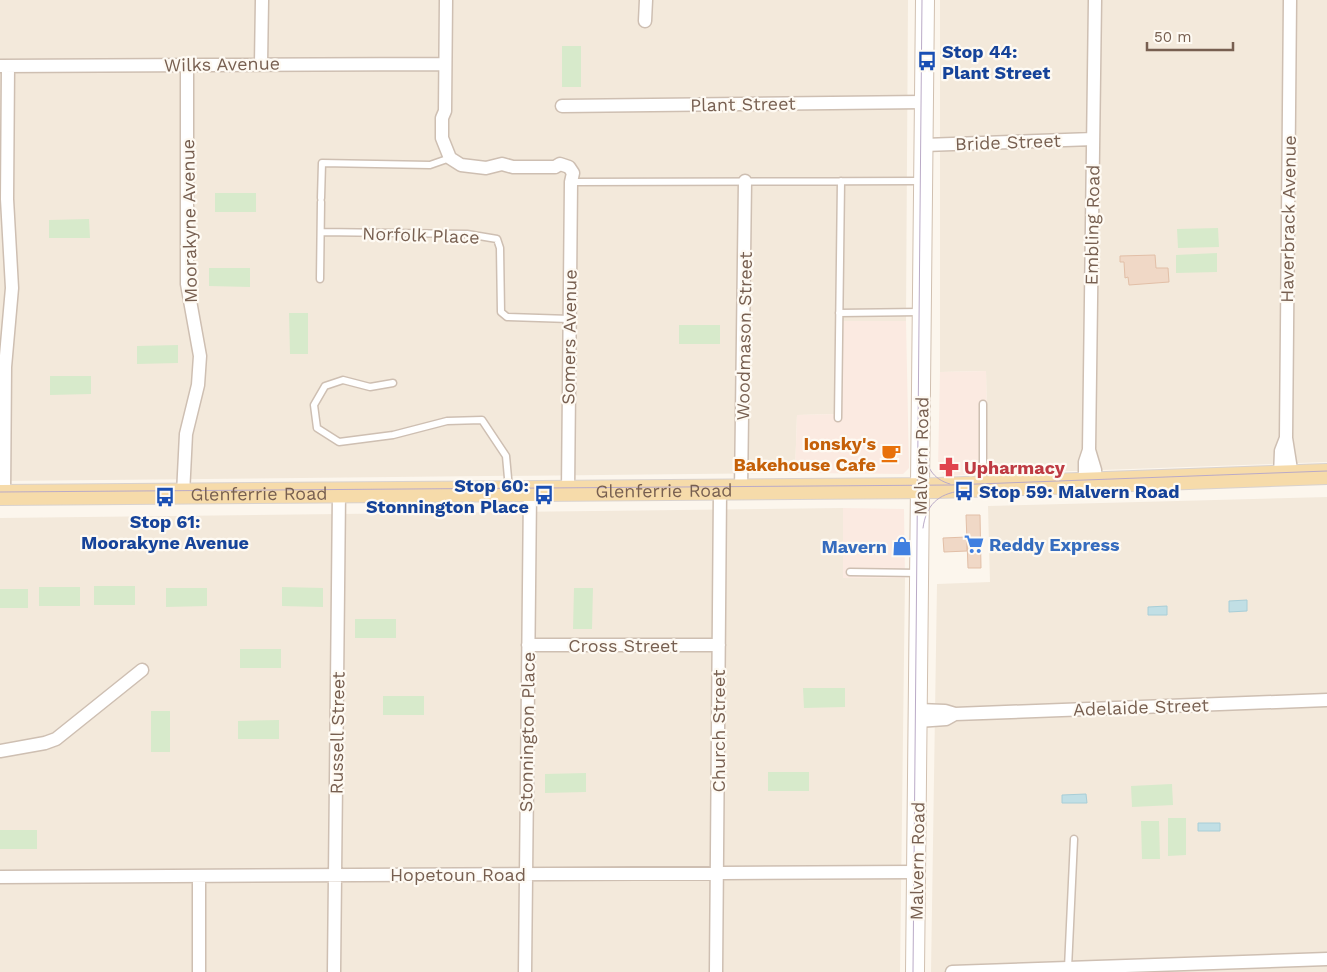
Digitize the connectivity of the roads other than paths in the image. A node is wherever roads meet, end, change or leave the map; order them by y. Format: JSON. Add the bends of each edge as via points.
{"nodes":[{"id":1,"x":262,"y":0,"type":"edge"},
{"id":2,"x":446,"y":0,"type":"edge"},
{"id":3,"x":646,"y":0,"type":"edge"},
{"id":4,"x":925,"y":0,"type":"edge"},
{"id":5,"x":1095,"y":0,"type":"edge"},
{"id":6,"x":1290,"y":0,"type":"edge"},
{"id":7,"x":646,"y":21,"type":"dead end"},
{"id":8,"x":261,"y":64,"type":"junction"},
{"id":9,"x":445,"y":64,"type":"junction"},
{"id":10,"x":187,"y":65,"type":"junction"},
{"id":11,"x":4,"y":66,"type":"edge"},
{"id":12,"x":924,"y":102,"type":"junction"},
{"id":13,"x":562,"y":106,"type":"dead end"},
{"id":14,"x":1093,"y":139,"type":"junction"},
{"id":15,"x":924,"y":145,"type":"junction"},
{"id":16,"x":448,"y":152,"type":"junction"},
{"id":17,"x":841,"y":181,"type":"junction"},
{"id":18,"x":923,"y":181,"type":"junction"},
{"id":19,"x":571,"y":182,"type":"junction"},
{"id":20,"x":745,"y":182,"type":"junction"},
{"id":21,"x":320,"y":232,"type":"junction"},
{"id":22,"x":320,"y":279,"type":"dead end"},
{"id":23,"x":922,"y":312,"type":"junction"},
{"id":24,"x":839,"y":313,"type":"junction"},
{"id":25,"x":570,"y":319,"type":"junction"},
{"id":26,"x":4,"y":328,"type":"edge"},
{"id":27,"x":393,"y":384,"type":"dead end"},
{"id":28,"x":983,"y":404,"type":"dead end"},
{"id":29,"x":838,"y":418,"type":"dead end"},
{"id":30,"x":1327,"y":474,"type":"edge"},
{"id":31,"x":1286,"y":476,"type":"junction"},
{"id":32,"x":1090,"y":483,"type":"junction"},
{"id":33,"x":983,"y":488,"type":"junction"},
{"id":34,"x":920,"y":489,"type":"junction"},
{"id":35,"x":720,"y":491,"type":"junction"},
{"id":36,"x":742,"y":491,"type":"junction"},
{"id":37,"x":509,"y":492,"type":"junction"},
{"id":38,"x":530,"y":492,"type":"junction"},
{"id":39,"x":568,"y":492,"type":"junction"},
{"id":40,"x":339,"y":493,"type":"junction"},
{"id":41,"x":183,"y":494,"type":"junction"},
{"id":42,"x":2,"y":495,"type":"edge"},
{"id":43,"x":850,"y":572,"type":"dead end"},
{"id":44,"x":920,"y":573,"type":"junction"},
{"id":45,"x":528,"y":645,"type":"junction"},
{"id":46,"x":719,"y":645,"type":"junction"},
{"id":47,"x":142,"y":670,"type":"dead end"},
{"id":48,"x":1327,"y":700,"type":"edge"},
{"id":49,"x":918,"y":716,"type":"junction"},
{"id":50,"x":0,"y":751,"type":"edge"},
{"id":51,"x":1074,"y":838,"type":"dead end"},
{"id":52,"x":916,"y":872,"type":"junction"},
{"id":53,"x":526,"y":873,"type":"junction"},
{"id":54,"x":717,"y":873,"type":"junction"},
{"id":55,"x":335,"y":874,"type":"junction"},
{"id":56,"x":0,"y":876,"type":"edge"},
{"id":57,"x":199,"y":876,"type":"junction"},
{"id":58,"x":1327,"y":959,"type":"edge"},
{"id":59,"x":1068,"y":968,"type":"junction"},
{"id":60,"x":199,"y":972,"type":"edge"},
{"id":61,"x":334,"y":972,"type":"edge"},
{"id":62,"x":525,"y":972,"type":"edge"},
{"id":63,"x":716,"y":972,"type":"edge"},
{"id":64,"x":915,"y":972,"type":"edge"},
{"id":65,"x":952,"y":972,"type":"edge"}],
"edges":[{"from":1,"to":8,"type":"street"},
{"from":2,"to":9,"type":"street"},
{"from":3,"to":7,"type":"street"},
{"from":4,"to":12,"type":"main road","name":"Malvern Road"},
{"from":5,"to":14,"type":"street","name":"Embling Road"},
{"from":6,"to":31,"type":"street","name":"Haverbrack Avenue"},
{"from":8,"to":9,"type":"street","name":"Wilks Avenue"},
{"from":8,"to":10,"type":"street","name":"Wilks Avenue"},
{"from":9,"to":16,"type":"street"},
{"from":10,"to":11,"type":"street","name":"Wilks Avenue"},
{"from":10,"to":41,"type":"street","name":"Moorakyne Avenue","via":[[187,284],[200,356],[198,385],[186,434]]},
{"from":11,"to":26,"type":"street","via":[[12,288]]},
{"from":12,"to":13,"type":"street","name":"Plant Street"},
{"from":12,"to":15,"type":"main road","name":"Malvern Road"},
{"from":14,"to":15,"type":"street","name":"Bride Street"},
{"from":14,"to":32,"type":"street","name":"Embling Road","via":[[1089,450],[1095,470]]},
{"from":15,"to":18,"type":"main road","name":"Malvern Road"},
{"from":16,"to":19,"type":"street","via":[[461,165],[486,168],[502,164],[513,167],[555,167],[560,164],[569,167],[573,173]]},
{"from":16,"to":21,"type":"lane","via":[[430,165],[322,163]]},
{"from":17,"to":18,"type":"lane"},
{"from":17,"to":20,"type":"lane"},
{"from":17,"to":24,"type":"lane"},
{"from":18,"to":23,"type":"main road","name":"Malvern Road"},
{"from":19,"to":20,"type":"lane"},
{"from":19,"to":25,"type":"street","name":"Somers Avenue"},
{"from":20,"to":36,"type":"street","name":"Woodmason Street"},
{"from":21,"to":22,"type":"lane"},
{"from":21,"to":25,"type":"lane","name":"Norfolk Place","via":[[467,234],[497,239],[500,248],[501,312],[507,317]]},
{"from":23,"to":24,"type":"lane"},
{"from":23,"to":34,"type":"main road","name":"Malvern Road"},
{"from":24,"to":29,"type":"lane"},
{"from":25,"to":39,"type":"street","name":"Somers Avenue"},
{"from":26,"to":42,"type":"street"},
{"from":27,"to":37,"type":"lane","via":[[370,387],[343,380],[325,386],[314,405],[316,428],[339,442],[392,435],[447,420],[482,420],[506,456]]},
{"from":28,"to":33,"type":"lane"},
{"from":30,"to":31,"type":"main road","name":"Glenferrie Road"},
{"from":31,"to":32,"type":"main road","name":"Glenferrie Road"},
{"from":32,"to":33,"type":"main road","name":"Glenferrie Road"},
{"from":33,"to":34,"type":"main road","name":"Glenferrie Road"},
{"from":34,"to":36,"type":"main road","name":"Glenferrie Road"},
{"from":34,"to":44,"type":"main road","name":"Malvern Road"},
{"from":35,"to":36,"type":"main road","name":"Glenferrie Road"},
{"from":35,"to":39,"type":"main road","name":"Glenferrie Road"},
{"from":35,"to":46,"type":"street","name":"Church Street"},
{"from":37,"to":38,"type":"main road","name":"Glenferrie Road"},
{"from":37,"to":40,"type":"main road","name":"Glenferrie Road"},
{"from":38,"to":39,"type":"main road","name":"Glenferrie Road"},
{"from":38,"to":45,"type":"street","name":"Stonnington Place"},
{"from":40,"to":41,"type":"main road","name":"Glenferrie Road"},
{"from":40,"to":55,"type":"street","name":"Russell Street"},
{"from":41,"to":42,"type":"main road","name":"Glenferrie Road"},
{"from":43,"to":44,"type":"lane"},
{"from":44,"to":49,"type":"main road","name":"Malvern Road"},
{"from":45,"to":46,"type":"street","name":"Cross Street"},
{"from":45,"to":53,"type":"street","name":"Stonnington Place"},
{"from":46,"to":54,"type":"street","name":"Church Street"},
{"from":47,"to":50,"type":"street","via":[[56,738]]},
{"from":48,"to":49,"type":"street","name":"Adelaide Street","via":[[955,714],[945,711]]},
{"from":49,"to":52,"type":"main road","name":"Malvern Road"},
{"from":51,"to":59,"type":"lane"},
{"from":52,"to":54,"type":"street","name":"Hopetoun Road"},
{"from":52,"to":64,"type":"main road","name":"Malvern Road"},
{"from":53,"to":54,"type":"street","name":"Hopetoun Road"},
{"from":53,"to":55,"type":"street","name":"Hopetoun Road"},
{"from":53,"to":62,"type":"street","name":"Stonnington Place"},
{"from":54,"to":63,"type":"street","name":"Church Street"},
{"from":55,"to":57,"type":"street","name":"Hopetoun Road"},
{"from":55,"to":61,"type":"street","name":"Russell Street"},
{"from":56,"to":57,"type":"street","name":"Hopetoun Road"},
{"from":57,"to":60,"type":"street"},
{"from":58,"to":59,"type":"street"},
{"from":59,"to":65,"type":"street"}]}
